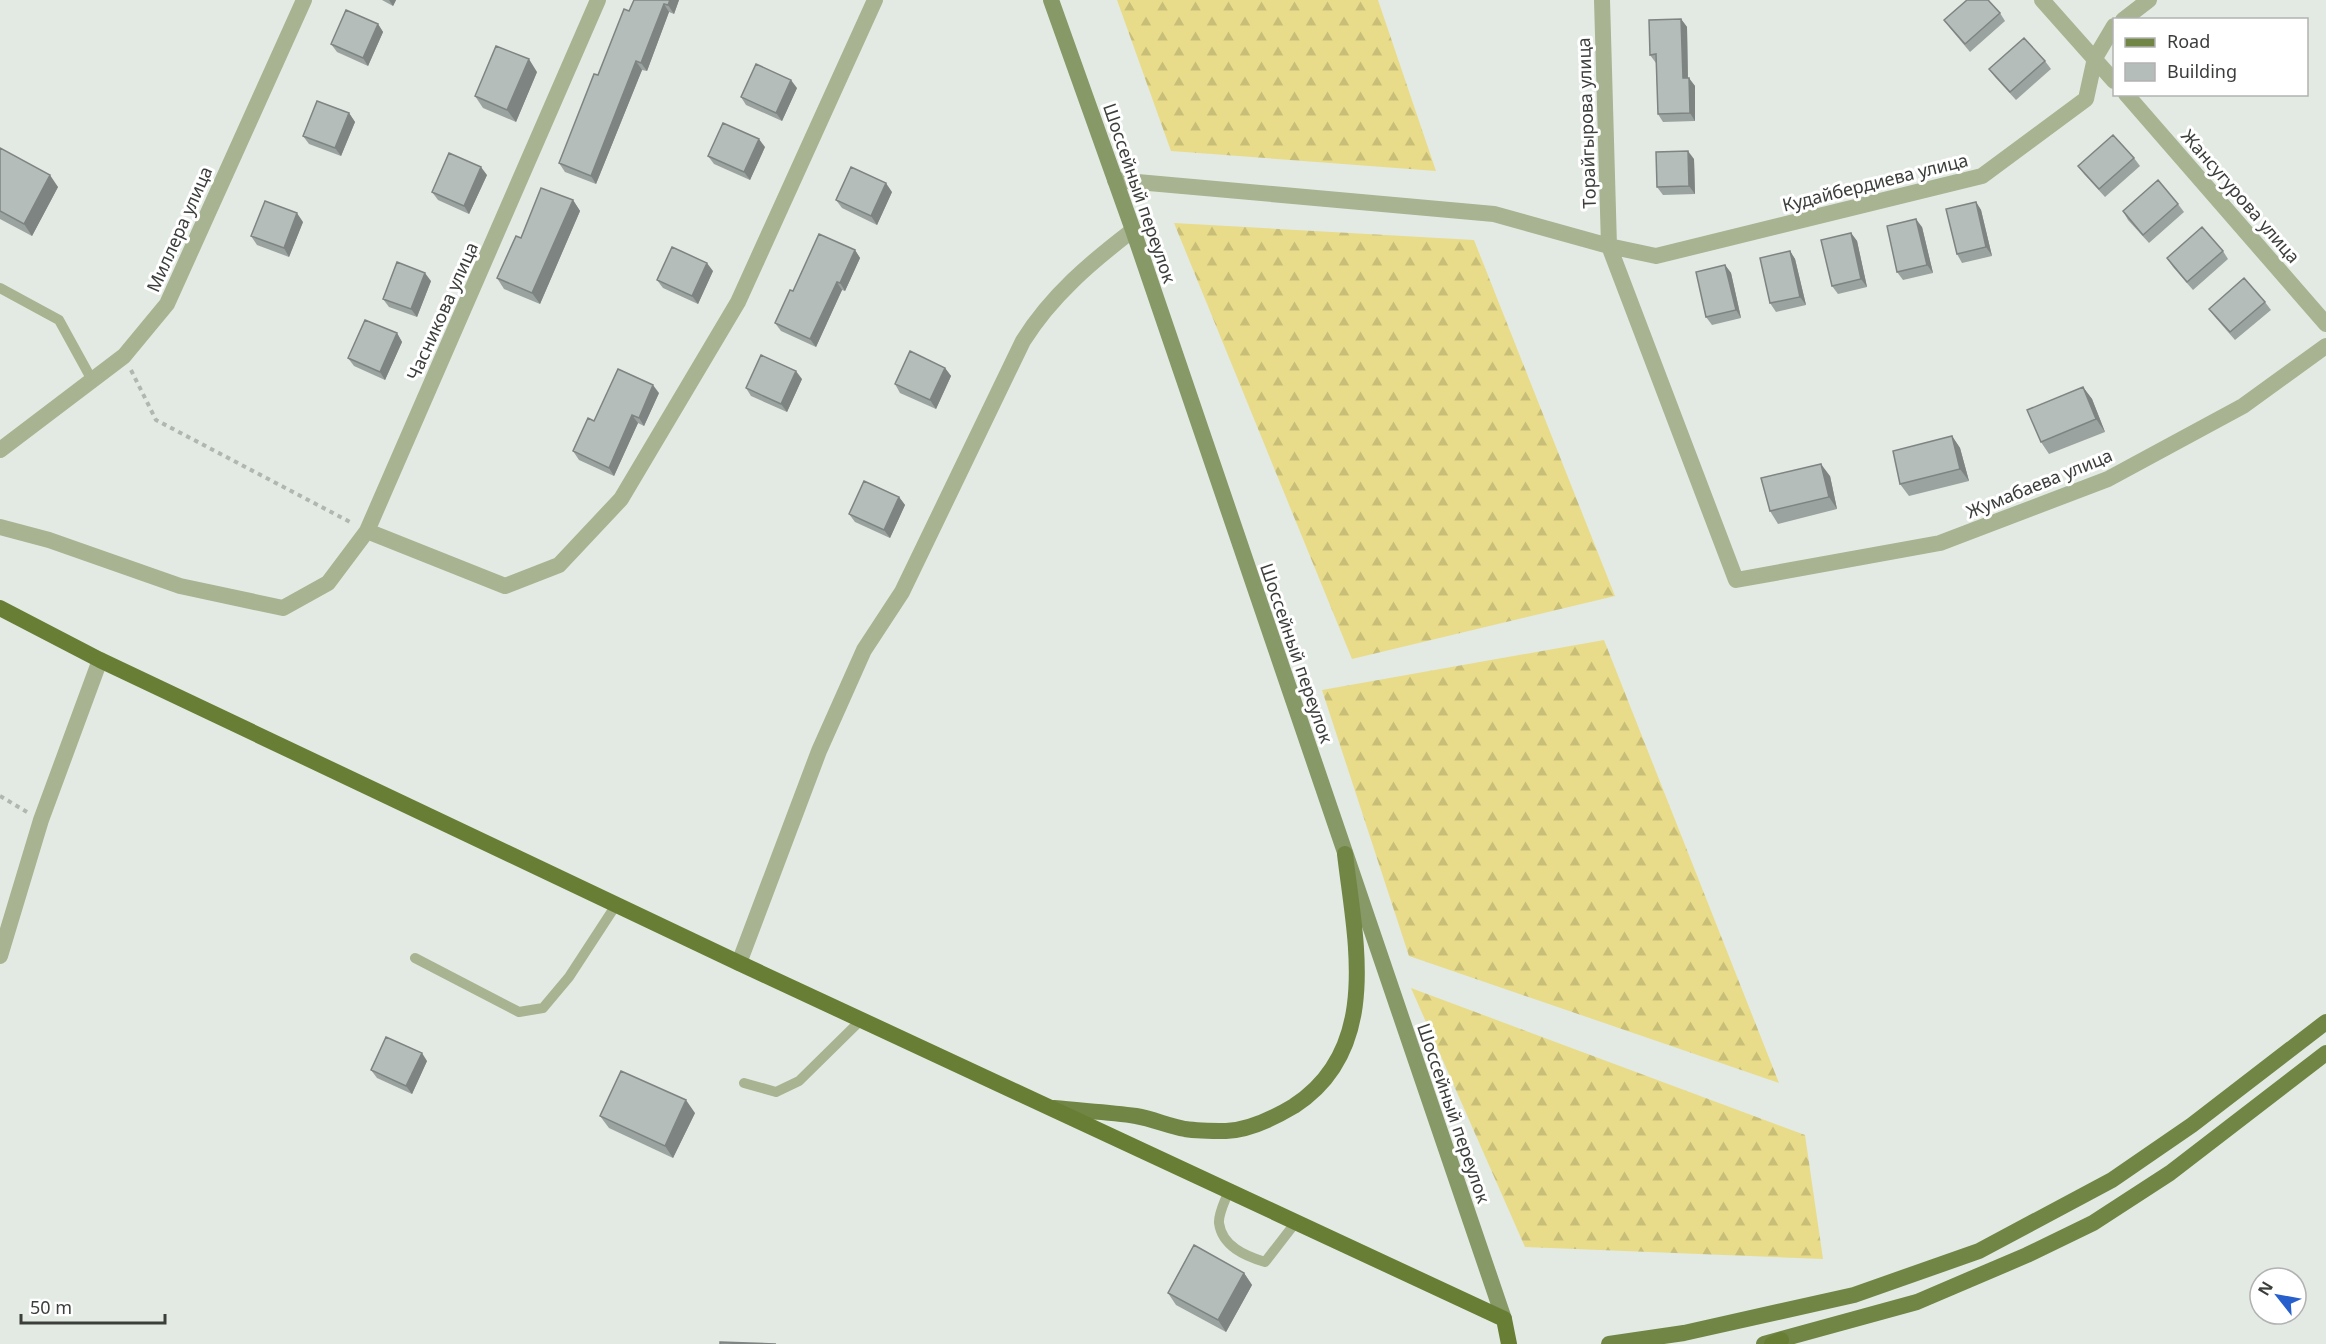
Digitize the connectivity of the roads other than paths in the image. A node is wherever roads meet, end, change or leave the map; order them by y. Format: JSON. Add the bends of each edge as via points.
{"nodes":[{"id":1,"x":304,"y":0,"type":"edge"},
{"id":2,"x":598,"y":0,"type":"edge"},
{"id":3,"x":875,"y":0,"type":"edge"},
{"id":4,"x":1051,"y":0,"type":"edge"},
{"id":5,"x":1602,"y":0,"type":"edge"},
{"id":6,"x":2042,"y":0,"type":"edge"},
{"id":7,"x":2149,"y":0,"type":"edge"},
{"id":8,"x":2126,"y":18,"type":"edge"},
{"id":9,"x":2113,"y":29,"type":"edge"},
{"id":10,"x":2095,"y":58,"type":"junction"},
{"id":11,"x":2113,"y":79,"type":"edge"},
{"id":12,"x":2128,"y":96,"type":"edge"},
{"id":13,"x":1116,"y":180,"type":"junction"},
{"id":14,"x":1133,"y":230,"type":"junction"},
{"id":15,"x":1609,"y":246,"type":"junction"},
{"id":16,"x":0,"y":288,"type":"edge"},
{"id":17,"x":2326,"y":324,"type":"edge"},
{"id":18,"x":2326,"y":346,"type":"edge"},
{"id":19,"x":92,"y":380,"type":"junction"},
{"id":20,"x":0,"y":450,"type":"edge"},
{"id":21,"x":0,"y":527,"type":"edge"},
{"id":22,"x":367,"y":531,"type":"junction"},
{"id":23,"x":1736,"y":580,"type":"joint"},
{"id":24,"x":0,"y":608,"type":"edge"},
{"id":25,"x":100,"y":660,"type":"junction"},
{"id":26,"x":1345,"y":854,"type":"junction"},
{"id":27,"x":616,"y":905,"type":"junction"},
{"id":28,"x":0,"y":956,"type":"edge"},
{"id":29,"x":416,"y":958,"type":"dead end"},
{"id":30,"x":740,"y":963,"type":"junction"},
{"id":31,"x":861,"y":1020,"type":"junction"},
{"id":32,"x":2326,"y":1022,"type":"edge"},
{"id":33,"x":2326,"y":1053,"type":"edge"},
{"id":34,"x":744,"y":1083,"type":"dead end"},
{"id":35,"x":1054,"y":1108,"type":"junction"},
{"id":36,"x":1229,"y":1190,"type":"junction"},
{"id":37,"x":1296,"y":1222,"type":"junction"},
{"id":38,"x":1504,"y":1319,"type":"junction"},
{"id":39,"x":1776,"y":1342,"type":"edge"},
{"id":40,"x":1509,"y":1344,"type":"edge"},
{"id":41,"x":1609,"y":1344,"type":"edge"},
{"id":42,"x":1764,"y":1344,"type":"edge"}],
"edges":[{"from":1,"to":19,"type":"street","name":"Миллера улица","via":[[167,304],[124,356]]},
{"from":2,"to":22,"type":"street","name":"Часникова улица"},
{"from":3,"to":22,"type":"street","via":[[738,302],[621,499],[567,557],[559,565],[505,586]]},
{"from":4,"to":13,"type":"main road","name":"Шоссейный переулок"},
{"from":5,"to":15,"type":"street","name":"Торайгырова улица"},
{"from":6,"to":10,"type":"street"},
{"from":7,"to":8,"type":"street"},
{"from":9,"to":10,"type":"street","name":"Кудайбердиева улица"},
{"from":10,"to":11,"type":"street"},
{"from":10,"to":15,"type":"street","name":"Кудайбердиева улица","via":[[2086,99],[1982,176],[1656,256]]},
{"from":12,"to":17,"type":"street","name":"Жансугурова улица"},
{"from":13,"to":14,"type":"main road","name":"Шоссейный переулок"},
{"from":13,"to":15,"type":"street","name":"Кудайбердиева улица","via":[[1494,214]]},
{"from":14,"to":26,"type":"main road","name":"Шоссейный переулок"},
{"from":14,"to":30,"type":"street","via":[[1095,259],[1040,315],[1023,341],[902,592],[864,650],[819,751]]},
{"from":15,"to":23,"type":"street","name":"Торайгырова улица"},
{"from":16,"to":19,"type":"lane","via":[[59,320]]},
{"from":18,"to":23,"type":"street","name":"Жумабаева улица","via":[[2243,406],[2108,479],[1940,543]]},
{"from":19,"to":20,"type":"street","name":"Миллера улица"},
{"from":21,"to":22,"type":"street","name":"Часникова улица","via":[[180,586],[283,608],[328,583]]},
{"from":24,"to":25,"type":"highway"},
{"from":25,"to":27,"type":"highway"},
{"from":25,"to":28,"type":"street","via":[[41,820]]},
{"from":26,"to":35,"type":"main road","via":[[1358,969],[1355,1011],[1346,1044],[1329,1073],[1301,1101],[1272,1120],[1229,1131],[1187,1129],[1138,1117]]},
{"from":26,"to":38,"type":"main road","name":"Шоссейный переулок"},
{"from":27,"to":29,"type":"lane","via":[[569,977],[543,1008],[519,1012]]},
{"from":27,"to":30,"type":"highway"},
{"from":30,"to":31,"type":"highway"},
{"from":31,"to":34,"type":"lane","via":[[799,1081],[776,1092]]},
{"from":31,"to":35,"type":"highway"},
{"from":32,"to":41,"type":"main road","via":[[2192,1125],[2112,1180],[1979,1251],[1854,1295],[1684,1333]]},
{"from":33,"to":39,"type":"main road","via":[[2170,1173],[2093,1223],[1917,1302]]},
{"from":35,"to":36,"type":"highway"},
{"from":36,"to":37,"type":"highway"},
{"from":36,"to":37,"type":"lane","via":[[1219,1221],[1226,1242],[1250,1257],[1265,1262]]},
{"from":37,"to":38,"type":"highway"},
{"from":38,"to":40,"type":"highway"},
{"from":39,"to":42,"type":"main road"}]}
